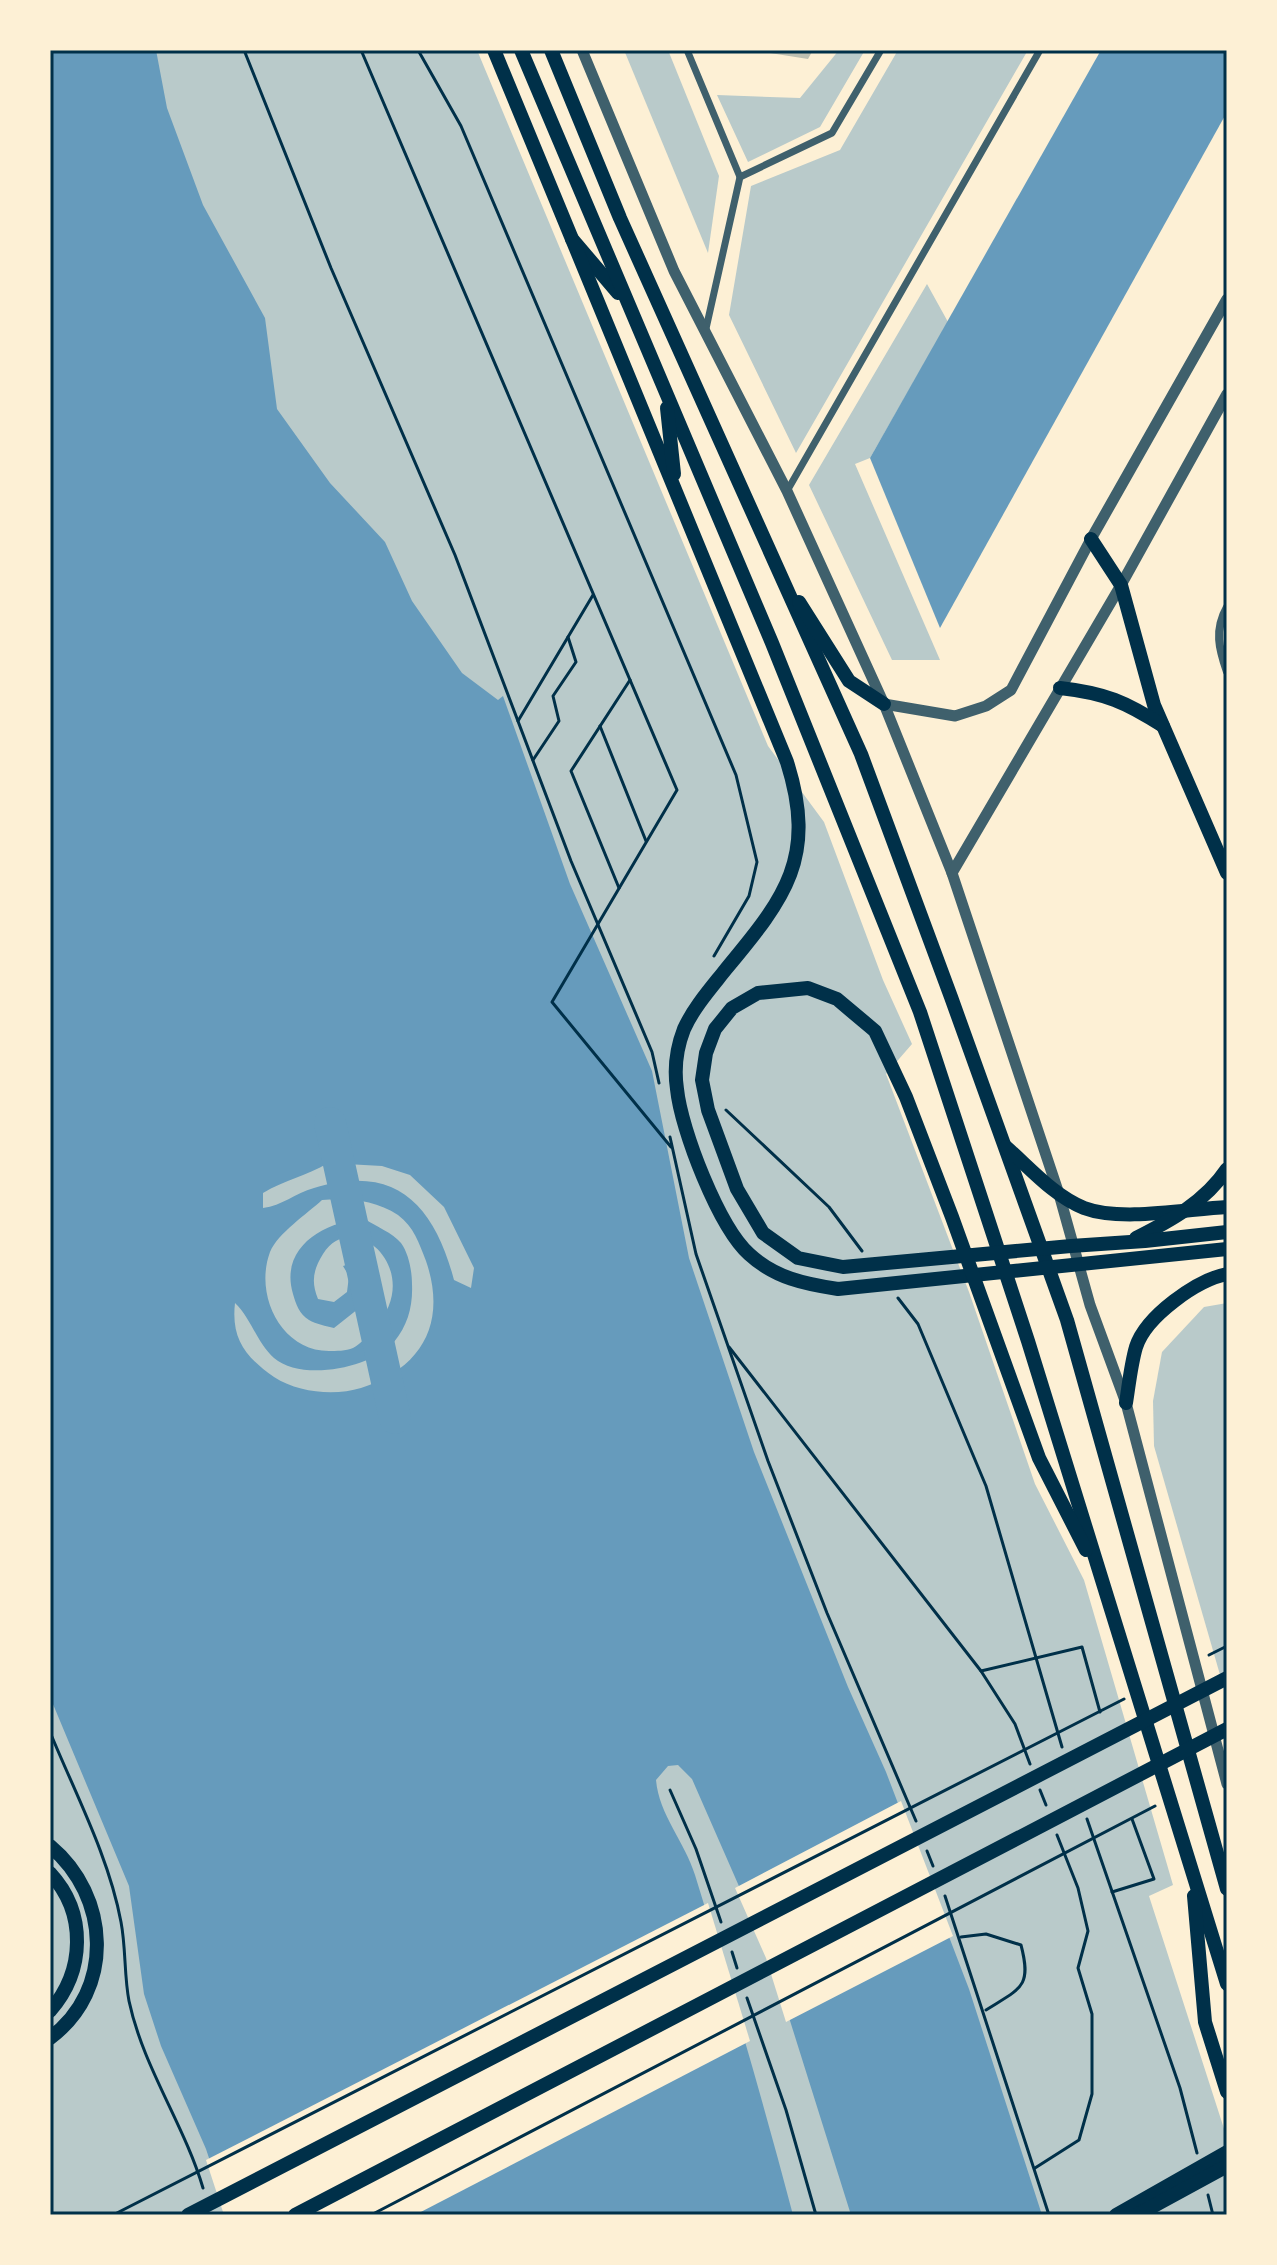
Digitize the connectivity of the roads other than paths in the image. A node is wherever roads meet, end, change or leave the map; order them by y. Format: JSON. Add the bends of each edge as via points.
{"nodes":[{"id":1,"x":494,"y":50,"type":"edge"},
{"id":2,"x":521,"y":50,"type":"edge"},
{"id":3,"x":551,"y":50,"type":"edge"},
{"id":4,"x":582,"y":50,"type":"edge"},
{"id":5,"x":687,"y":50,"type":"edge"},
{"id":6,"x":881,"y":50,"type":"edge"},
{"id":7,"x":1040,"y":50,"type":"edge"},
{"id":8,"x":740,"y":177,"type":"junction"},
{"id":9,"x":572,"y":239,"type":"junction"},
{"id":10,"x":1227,"y":299,"type":"edge"},
{"id":11,"x":628,"y":305,"type":"junction"},
{"id":12,"x":705,"y":336,"type":"junction"},
{"id":13,"x":665,"y":391,"type":"junction"},
{"id":14,"x":1227,"y":394,"type":"edge"},
{"id":15,"x":675,"y":490,"type":"junction"},
{"id":16,"x":787,"y":491,"type":"junction"},
{"id":17,"x":1091,"y":539,"type":"junction"},
{"id":18,"x":775,"y":564,"type":"junction"},
{"id":19,"x":1121,"y":585,"type":"junction"},
{"id":20,"x":1227,"y":607,"type":"edge"},
{"id":21,"x":1227,"y":672,"type":"edge"},
{"id":22,"x":1060,"y":688,"type":"junction"},
{"id":23,"x":884,"y":704,"type":"junction"},
{"id":24,"x":1163,"y":726,"type":"junction"},
{"id":25,"x":952,"y":873,"type":"junction"},
{"id":26,"x":1227,"y":873,"type":"edge"},
{"id":27,"x":1003,"y":1145,"type":"junction"},
{"id":28,"x":1227,"y":1169,"type":"edge"},
{"id":29,"x":1059,"y":1194,"type":"junction"},
{"id":30,"x":1227,"y":1207,"type":"edge"},
{"id":31,"x":1227,"y":1232,"type":"edge"},
{"id":32,"x":1127,"y":1242,"type":"junction"},
{"id":33,"x":1227,"y":1249,"type":"edge"},
{"id":34,"x":1227,"y":1274,"type":"edge"},
{"id":35,"x":1126,"y":1403,"type":"junction"},
{"id":36,"x":1106,"y":1589,"type":"junction"},
{"id":37,"x":1227,"y":1678,"type":"edge"},
{"id":38,"x":1227,"y":1729,"type":"edge"},
{"id":39,"x":1227,"y":1784,"type":"edge"},
{"id":40,"x":50,"y":1846,"type":"edge"},
{"id":41,"x":1217,"y":1855,"type":"junction"},
{"id":42,"x":1191,"y":1863,"type":"junction"},
{"id":43,"x":50,"y":1873,"type":"edge"},
{"id":44,"x":1227,"y":1877,"type":"edge"},
{"id":45,"x":1227,"y":1889,"type":"edge"},
{"id":46,"x":1227,"y":1984,"type":"edge"},
{"id":47,"x":50,"y":2011,"type":"edge"},
{"id":48,"x":50,"y":2038,"type":"edge"},
{"id":49,"x":1227,"y":2092,"type":"edge"},
{"id":50,"x":1227,"y":2152,"type":"edge"},
{"id":51,"x":1227,"y":2166,"type":"edge"},
{"id":52,"x":188,"y":2215,"type":"edge"},
{"id":53,"x":295,"y":2215,"type":"edge"},
{"id":54,"x":1116,"y":2215,"type":"edge"},
{"id":55,"x":1137,"y":2215,"type":"edge"}],
"edges":[{"from":1,"to":9,"type":"highway"},
{"from":2,"to":11,"type":"highway"},
{"from":3,"to":18,"type":"highway"},
{"from":4,"to":12,"type":"street"},
{"from":5,"to":8,"type":"street"},
{"from":6,"to":8,"type":"street","via":[[832,133]]},
{"from":7,"to":16,"type":"street"},
{"from":8,"to":12,"type":"street"},
{"from":9,"to":11,"type":"highway"},
{"from":9,"to":15,"type":"highway"},
{"from":10,"to":17,"type":"street"},
{"from":11,"to":13,"type":"highway"},
{"from":12,"to":16,"type":"street"},
{"from":13,"to":15,"type":"highway"},
{"from":13,"to":36,"type":"highway","via":[[920,1012]]},
{"from":14,"to":19,"type":"street"},
{"from":15,"to":33,"type":"highway","via":[[787,762],[800,812],[798,849],[789,879],[760,928],[702,998],[677,1051],[676,1088],[684,1123],[728,1228],[773,1272],[799,1283],[838,1289]]},
{"from":16,"to":23,"type":"street"},
{"from":17,"to":19,"type":"highway"},
{"from":17,"to":23,"type":"street","via":[[1011,690],[955,716]]},
{"from":18,"to":23,"type":"highway","via":[[849,681]]},
{"from":18,"to":27,"type":"highway","via":[[861,754]]},
{"from":19,"to":22,"type":"street"},
{"from":19,"to":24,"type":"highway"},
{"from":20,"to":21,"type":"street","via":[[1218,647]]},
{"from":22,"to":24,"type":"highway","via":[[1123,700]]},
{"from":22,"to":25,"type":"street"},
{"from":23,"to":25,"type":"street"},
{"from":24,"to":26,"type":"highway"},
{"from":25,"to":29,"type":"street"},
{"from":27,"to":29,"type":"highway"},
{"from":27,"to":41,"type":"highway","via":[[1067,1320]]},
{"from":28,"to":32,"type":"highway","via":[[1215,1187],[1172,1220]]},
{"from":29,"to":30,"type":"highway","via":[[1109,1213]]},
{"from":29,"to":35,"type":"street","via":[[1090,1305]]},
{"from":31,"to":32,"type":"highway"},
{"from":32,"to":36,"type":"highway","via":[[843,1267],[823,1266],[780,1248],[749,1213],[708,1110],[702,1080],[715,1029],[732,1008],[758,993],[808,988],[837,999],[875,1031],[906,1097],[952,1217],[1039,1458]]},
{"from":34,"to":35,"type":"highway","via":[[1207,1278],[1163,1310],[1137,1343]]},
{"from":35,"to":39,"type":"street"},
{"from":36,"to":42,"type":"highway"},
{"from":37,"to":52,"type":"highway"},
{"from":38,"to":53,"type":"highway"},
{"from":40,"to":48,"type":"highway","via":[[83,1883],[98,1935],[91,1985],[78,2009]]},
{"from":41,"to":44,"type":"highway"},
{"from":41,"to":45,"type":"highway"},
{"from":42,"to":46,"type":"highway"},
{"from":42,"to":49,"type":"highway","via":[[1205,2022]]},
{"from":43,"to":47,"type":"highway","via":[[65,1893],[78,1936],[72,1977]]},
{"from":50,"to":54,"type":"highway"},
{"from":51,"to":55,"type":"highway"}]}
